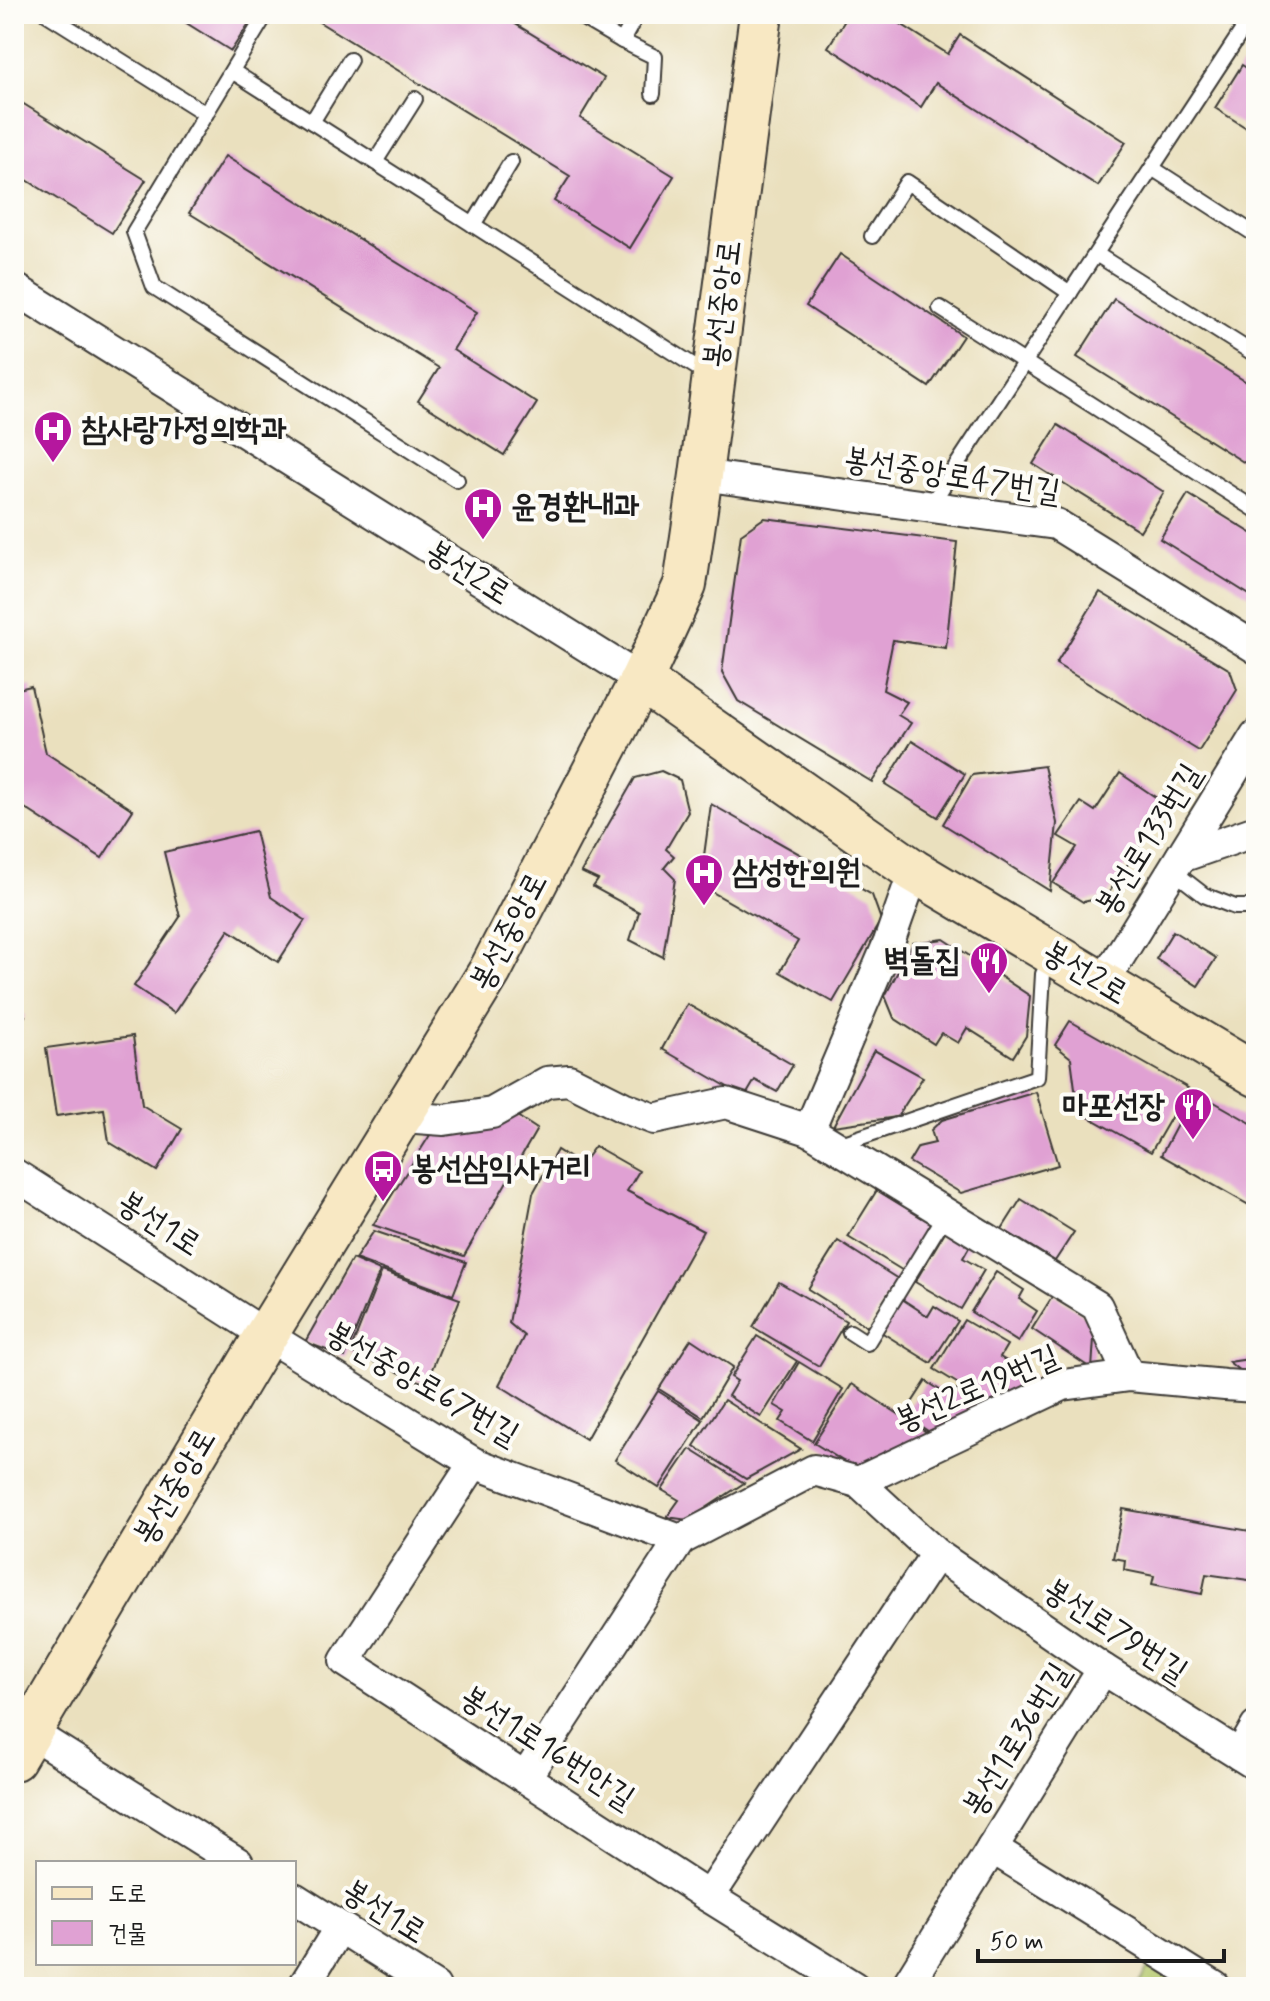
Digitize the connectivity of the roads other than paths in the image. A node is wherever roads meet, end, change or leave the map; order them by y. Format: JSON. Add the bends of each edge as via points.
{"nodes":[{"id":1,"x":47,"y":14,"type":"edge"},
{"id":2,"x":266,"y":14,"type":"edge"},
{"id":3,"x":576,"y":14,"type":"edge"},
{"id":4,"x":637,"y":14,"type":"edge"},
{"id":5,"x":761,"y":14,"type":"edge"},
{"id":6,"x":1226,"y":14,"type":"edge"},
{"id":7,"x":1251,"y":25,"type":"edge"},
{"id":8,"x":622,"y":41,"type":"junction"},
{"id":9,"x":350,"y":60,"type":"dead end"},
{"id":10,"x":232,"y":71,"type":"junction"},
{"id":11,"x":653,"y":94,"type":"dead end"},
{"id":12,"x":415,"y":99,"type":"dead end"},
{"id":13,"x":206,"y":114,"type":"junction"},
{"id":14,"x":312,"y":122,"type":"junction"},
{"id":15,"x":375,"y":162,"type":"junction"},
{"id":16,"x":511,"y":162,"type":"dead end"},
{"id":17,"x":1152,"y":168,"type":"junction"},
{"id":18,"x":473,"y":225,"type":"junction"},
{"id":19,"x":1256,"y":235,"type":"edge"},
{"id":20,"x":872,"y":236,"type":"dead end"},
{"id":21,"x":1096,"y":254,"type":"junction"},
{"id":22,"x":14,"y":288,"type":"edge"},
{"id":23,"x":1070,"y":293,"type":"junction"},
{"id":24,"x":940,"y":308,"type":"dead end"},
{"id":25,"x":1256,"y":355,"type":"edge"},
{"id":26,"x":1025,"y":362,"type":"junction"},
{"id":27,"x":714,"y":378,"type":"junction"},
{"id":28,"x":701,"y":475,"type":"junction"},
{"id":29,"x":457,"y":480,"type":"dead end"},
{"id":30,"x":930,"y":506,"type":"junction"},
{"id":31,"x":1256,"y":510,"type":"edge"},
{"id":32,"x":1256,"y":648,"type":"edge"},
{"id":33,"x":641,"y":680,"type":"junction"},
{"id":34,"x":1256,"y":735,"type":"edge"},
{"id":35,"x":1256,"y":831,"type":"edge"},
{"id":36,"x":1177,"y":864,"type":"junction"},
{"id":37,"x":914,"y":871,"type":"junction"},
{"id":38,"x":1256,"y":907,"type":"edge"},
{"id":39,"x":1054,"y":954,"type":"junction"},
{"id":40,"x":1103,"y":983,"type":"junction"},
{"id":41,"x":1256,"y":1075,"type":"edge"},
{"id":42,"x":402,"y":1117,"type":"junction"},
{"id":43,"x":822,"y":1138,"type":"junction"},
{"id":44,"x":14,"y":1174,"type":"edge"},
{"id":45,"x":946,"y":1214,"type":"junction"},
{"id":46,"x":850,"y":1332,"type":"dead end"},
{"id":47,"x":266,"y":1335,"type":"junction"},
{"id":48,"x":1129,"y":1376,"type":"junction"},
{"id":49,"x":1225,"y":1385,"type":"junction"},
{"id":50,"x":1256,"y":1387,"type":"edge"},
{"id":51,"x":1256,"y":1405,"type":"edge"},
{"id":52,"x":474,"y":1463,"type":"junction"},
{"id":53,"x":858,"y":1482,"type":"junction"},
{"id":54,"x":680,"y":1540,"type":"junction"},
{"id":55,"x":936,"y":1554,"type":"junction"},
{"id":56,"x":1103,"y":1669,"type":"junction"},
{"id":57,"x":1256,"y":1727,"type":"edge"},
{"id":58,"x":19,"y":1738,"type":"edge"},
{"id":59,"x":1248,"y":1760,"type":"edge"},
{"id":60,"x":525,"y":1778,"type":"junction"},
{"id":61,"x":992,"y":1848,"type":"junction"},
{"id":62,"x":234,"y":1861,"type":"edge"},
{"id":63,"x":709,"y":1897,"type":"junction"},
{"id":64,"x":296,"y":1899,"type":"edge"},
{"id":65,"x":340,"y":1927,"type":"junction"},
{"id":66,"x":303,"y":1987,"type":"edge"},
{"id":67,"x":435,"y":1987,"type":"edge"},
{"id":68,"x":854,"y":1987,"type":"edge"},
{"id":69,"x":906,"y":1987,"type":"edge"},
{"id":70,"x":1215,"y":1987,"type":"edge"}],
"edges":[{"from":1,"to":13,"type":"lane"},
{"from":2,"to":10,"type":"lane"},
{"from":3,"to":8,"type":"lane"},
{"from":4,"to":8,"type":"lane"},
{"from":5,"to":27,"type":"street","name":"봉선중앙로"},
{"from":6,"to":7,"type":"lane"},
{"from":7,"to":17,"type":"lane"},
{"from":8,"to":11,"type":"lane","via":[[655,57]]},
{"from":9,"to":14,"type":"lane"},
{"from":10,"to":13,"type":"lane"},
{"from":10,"to":14,"type":"lane"},
{"from":12,"to":15,"type":"lane"},
{"from":13,"to":29,"type":"lane","via":[[134,232],[154,287]]},
{"from":14,"to":15,"type":"lane"},
{"from":15,"to":18,"type":"lane"},
{"from":16,"to":18,"type":"lane"},
{"from":17,"to":19,"type":"lane"},
{"from":17,"to":21,"type":"lane"},
{"from":18,"to":27,"type":"lane"},
{"from":20,"to":23,"type":"lane","via":[[907,182]]},
{"from":21,"to":23,"type":"lane"},
{"from":21,"to":25,"type":"lane"},
{"from":22,"to":33,"type":"street","name":"봉선2로"},
{"from":23,"to":26,"type":"lane"},
{"from":24,"to":26,"type":"lane"},
{"from":26,"to":30,"type":"lane"},
{"from":26,"to":31,"type":"lane"},
{"from":27,"to":28,"type":"street","name":"봉선중앙로"},
{"from":28,"to":30,"type":"street","name":"봉선중앙로47번길"},
{"from":28,"to":33,"type":"street","name":"봉선중앙로","via":[[685,585]]},
{"from":30,"to":32,"type":"street","name":"봉선중앙로47번길","via":[[1056,524]]},
{"from":33,"to":37,"type":"street","name":"봉선2로"},
{"from":33,"to":42,"type":"street","name":"봉선중앙로","via":[[490,971]]},
{"from":34,"to":36,"type":"street","name":"봉선로133번길"},
{"from":35,"to":36,"type":"street"},
{"from":36,"to":38,"type":"lane","via":[[1204,895],[1235,907]]},
{"from":36,"to":40,"type":"street","name":"봉선로133번길"},
{"from":37,"to":39,"type":"street","name":"봉선2로"},
{"from":37,"to":43,"type":"street"},
{"from":39,"to":40,"type":"street","name":"봉선2로"},
{"from":39,"to":43,"type":"lane","via":[[1043,974],[1037,1077]]},
{"from":40,"to":41,"type":"street","name":"봉선2로"},
{"from":42,"to":43,"type":"street","via":[[444,1120],[492,1113],[547,1082],[569,1080],[654,1119],[726,1103]]},
{"from":42,"to":47,"type":"street","name":"봉선중앙로"},
{"from":43,"to":45,"type":"street"},
{"from":44,"to":47,"type":"street","name":"봉선1로"},
{"from":45,"to":46,"type":"lane","via":[[867,1343]]},
{"from":45,"to":48,"type":"street","via":[[1097,1306]]},
{"from":47,"to":52,"type":"street","name":"봉선중앙로67번길"},
{"from":47,"to":58,"type":"street","name":"봉선중앙로"},
{"from":48,"to":49,"type":"street","name":"봉선2로19번길"},
{"from":48,"to":53,"type":"street","name":"봉선2로19번길","via":[[1063,1385]]},
{"from":49,"to":50,"type":"street","name":"봉선2로19번길"},
{"from":49,"to":51,"type":"street"},
{"from":52,"to":54,"type":"street","name":"봉선중앙로67번길"},
{"from":52,"to":60,"type":"street","name":"봉선1로16번안길","via":[[345,1661]]},
{"from":53,"to":54,"type":"street","via":[[814,1470]]},
{"from":53,"to":55,"type":"street","name":"봉선로79번길"},
{"from":54,"to":60,"type":"street"},
{"from":55,"to":56,"type":"street","name":"봉선로79번길"},
{"from":55,"to":63,"type":"street"},
{"from":56,"to":59,"type":"street","name":"봉선로79번길"},
{"from":56,"to":61,"type":"street","name":"봉선1로36번길"},
{"from":57,"to":59,"type":"street"},
{"from":58,"to":62,"type":"street"},
{"from":60,"to":63,"type":"street","name":"봉선1로16번안길"},
{"from":61,"to":69,"type":"street","name":"봉선1로36번길"},
{"from":61,"to":70,"type":"street","name":"봉선1로36번길"},
{"from":63,"to":68,"type":"street","name":"봉선1로16번안길"},
{"from":64,"to":65,"type":"street","name":"봉선1로"},
{"from":65,"to":66,"type":"street"},
{"from":65,"to":67,"type":"street","name":"봉선1로"}]}
